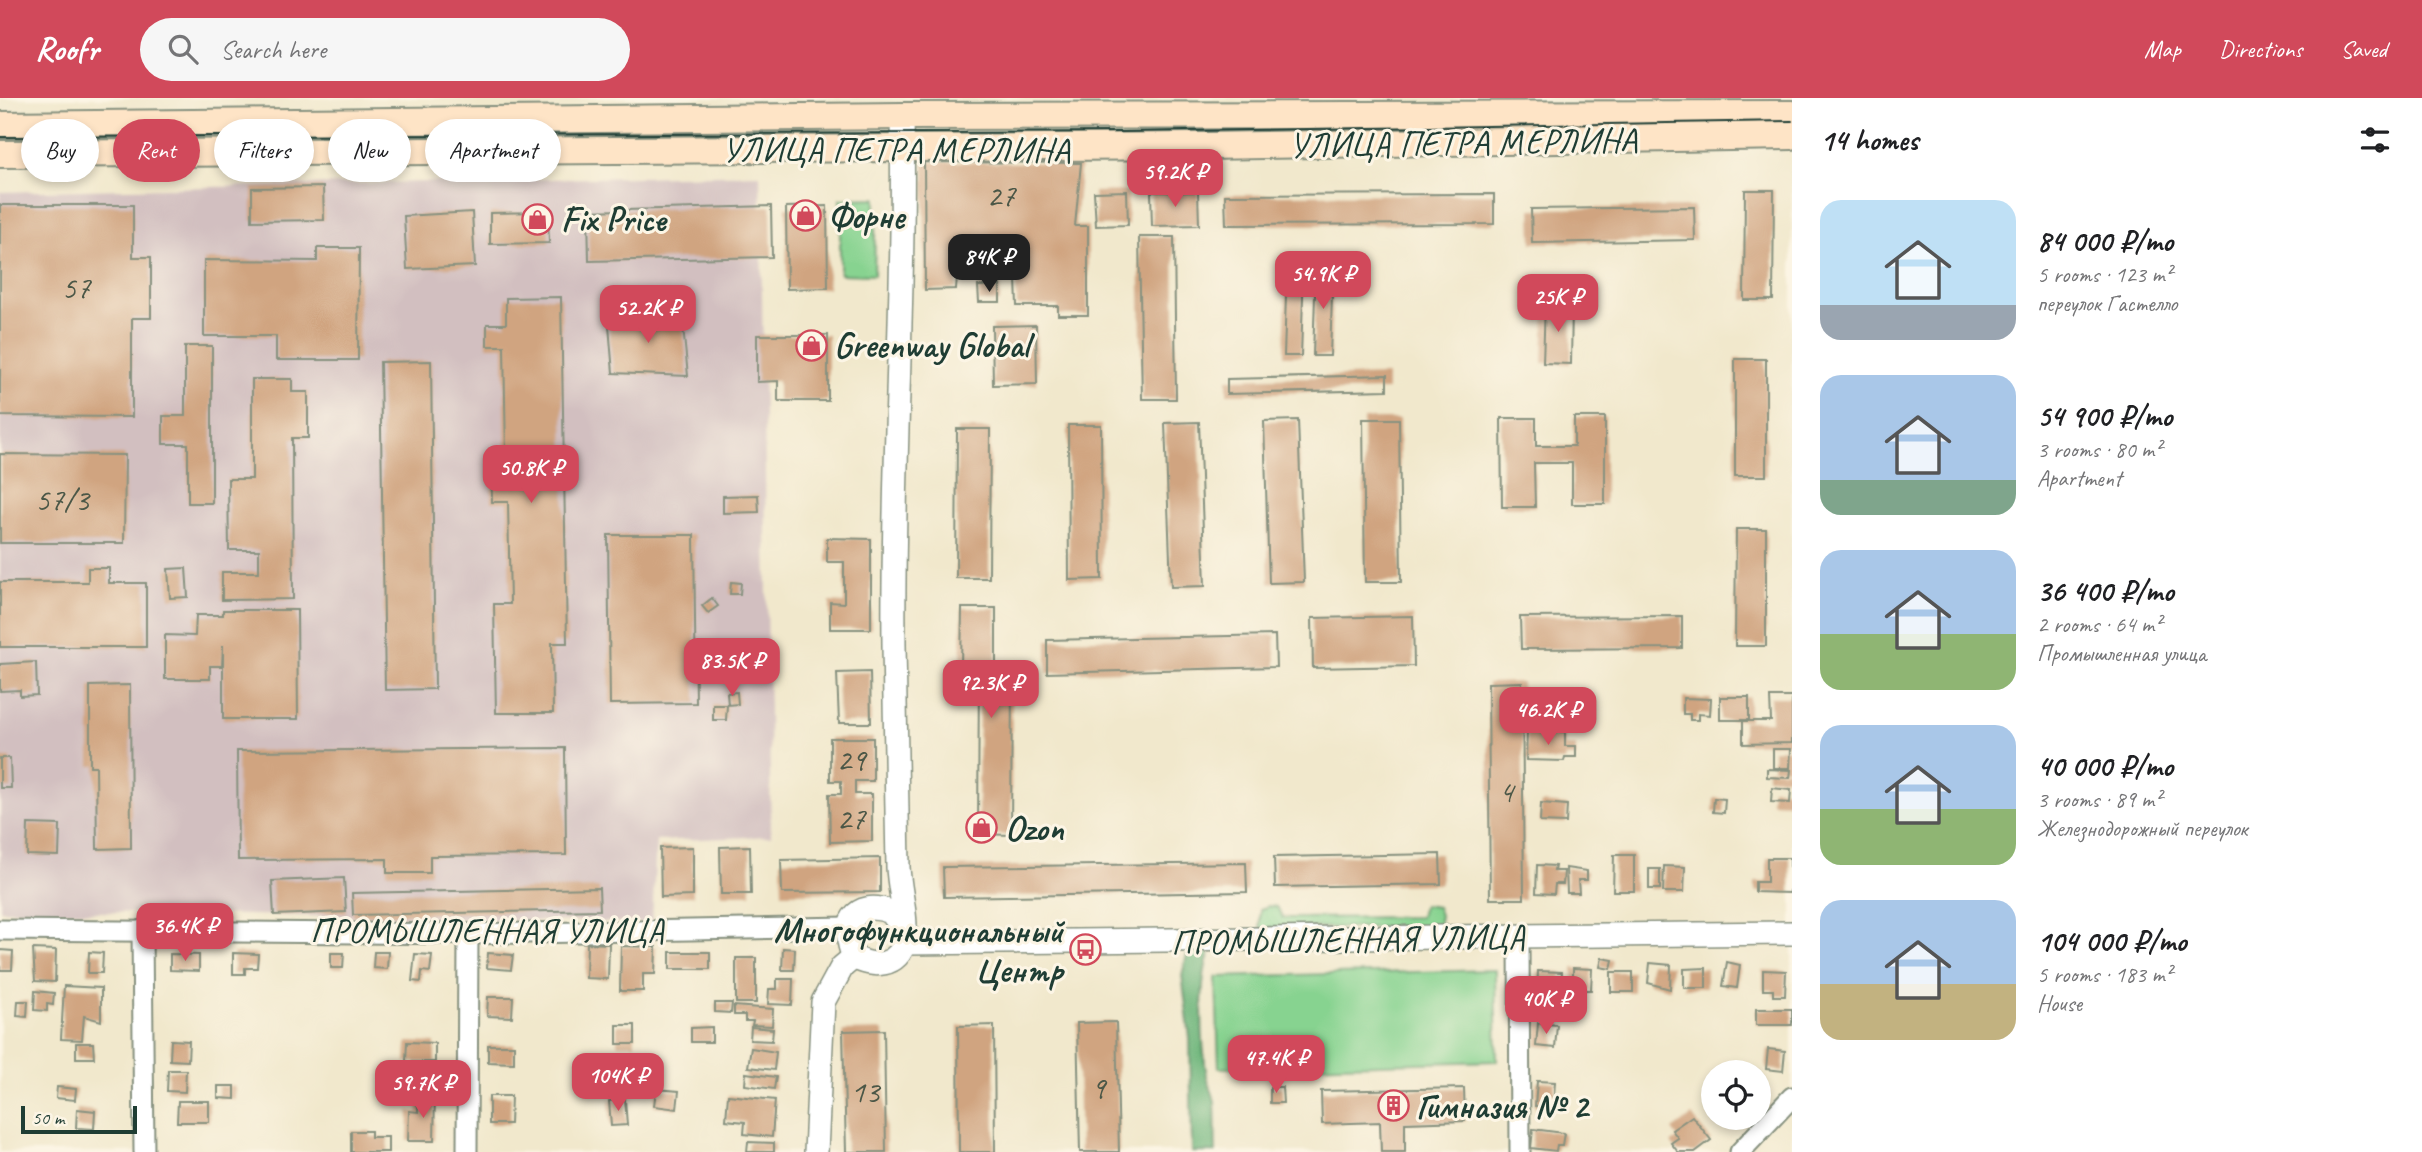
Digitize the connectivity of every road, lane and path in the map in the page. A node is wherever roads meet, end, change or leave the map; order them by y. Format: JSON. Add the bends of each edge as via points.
{"nodes":[{"id":1,"x":864,"y":98,"type":"edge"},
{"id":2,"x":905,"y":107,"type":"edge"},
{"id":3,"x":1792,"y":114,"type":"edge"},
{"id":4,"x":820,"y":117,"type":"junction"},
{"id":5,"x":0,"y":125,"type":"edge"},
{"id":6,"x":1792,"y":136,"type":"edge"},
{"id":7,"x":902,"y":149,"type":"junction"},
{"id":8,"x":0,"y":154,"type":"edge"},
{"id":9,"x":899,"y":878,"type":"junction"},
{"id":10,"x":868,"y":908,"type":"junction"},
{"id":11,"x":0,"y":930,"type":"edge"},
{"id":12,"x":142,"y":930,"type":"junction"},
{"id":13,"x":1792,"y":933,"type":"edge"},
{"id":14,"x":468,"y":934,"type":"junction"},
{"id":15,"x":904,"y":937,"type":"junction"},
{"id":16,"x":1520,"y":937,"type":"junction"},
{"id":17,"x":850,"y":942,"type":"junction"},
{"id":18,"x":1792,"y":1097,"type":"edge"},
{"id":19,"x":144,"y":1152,"type":"edge"},
{"id":20,"x":467,"y":1152,"type":"edge"},
{"id":21,"x":816,"y":1152,"type":"edge"},
{"id":22,"x":1520,"y":1152,"type":"edge"},
{"id":23,"x":1740,"y":1152,"type":"edge"}],
"edges":[{"from":1,"to":4,"type":"main road"},
{"from":2,"to":3,"type":"main road","name":"УЛИЦА ПЕТРА МЕРЛИНА"},
{"from":2,"to":4,"type":"main road","name":"УЛИЦА ПЕТРА МЕРЛИНА"},
{"from":2,"to":7,"type":"street"},
{"from":4,"to":5,"type":"main road","name":"УЛИЦА ПЕТРА МЕРЛИНА"},
{"from":6,"to":7,"type":"main road","name":"УЛИЦА ПЕТРА МЕРЛИНА"},
{"from":7,"to":8,"type":"main road","name":"УЛИЦА ПЕТРА МЕРЛИНА"},
{"from":7,"to":9,"type":"street","via":[[894,629]]},
{"from":9,"to":10,"type":"street"},
{"from":9,"to":15,"type":"street"},
{"from":10,"to":15,"type":"street","via":[[891,912]]},
{"from":10,"to":17,"type":"street","via":[[856,915]]},
{"from":11,"to":12,"type":"street","name":"ПРОМЫШЛЕННАЯ УЛИЦА"},
{"from":12,"to":14,"type":"street","name":"ПРОМЫШЛЕННАЯ УЛИЦА"},
{"from":12,"to":19,"type":"street"},
{"from":13,"to":16,"type":"street","name":"ПРОМЫШЛЕННАЯ УЛИЦА"},
{"from":14,"to":17,"type":"street","name":"ПРОМЫШЛЕННАЯ УЛИЦА"},
{"from":14,"to":20,"type":"street"},
{"from":15,"to":16,"type":"street","name":"ПРОМЫШЛЕННАЯ УЛИЦА"},
{"from":15,"to":17,"type":"street","via":[[899,954],[877,965]]},
{"from":16,"to":22,"type":"street"},
{"from":17,"to":21,"type":"street","via":[[823,1002]]},
{"from":18,"to":23,"type":"street"}]}
